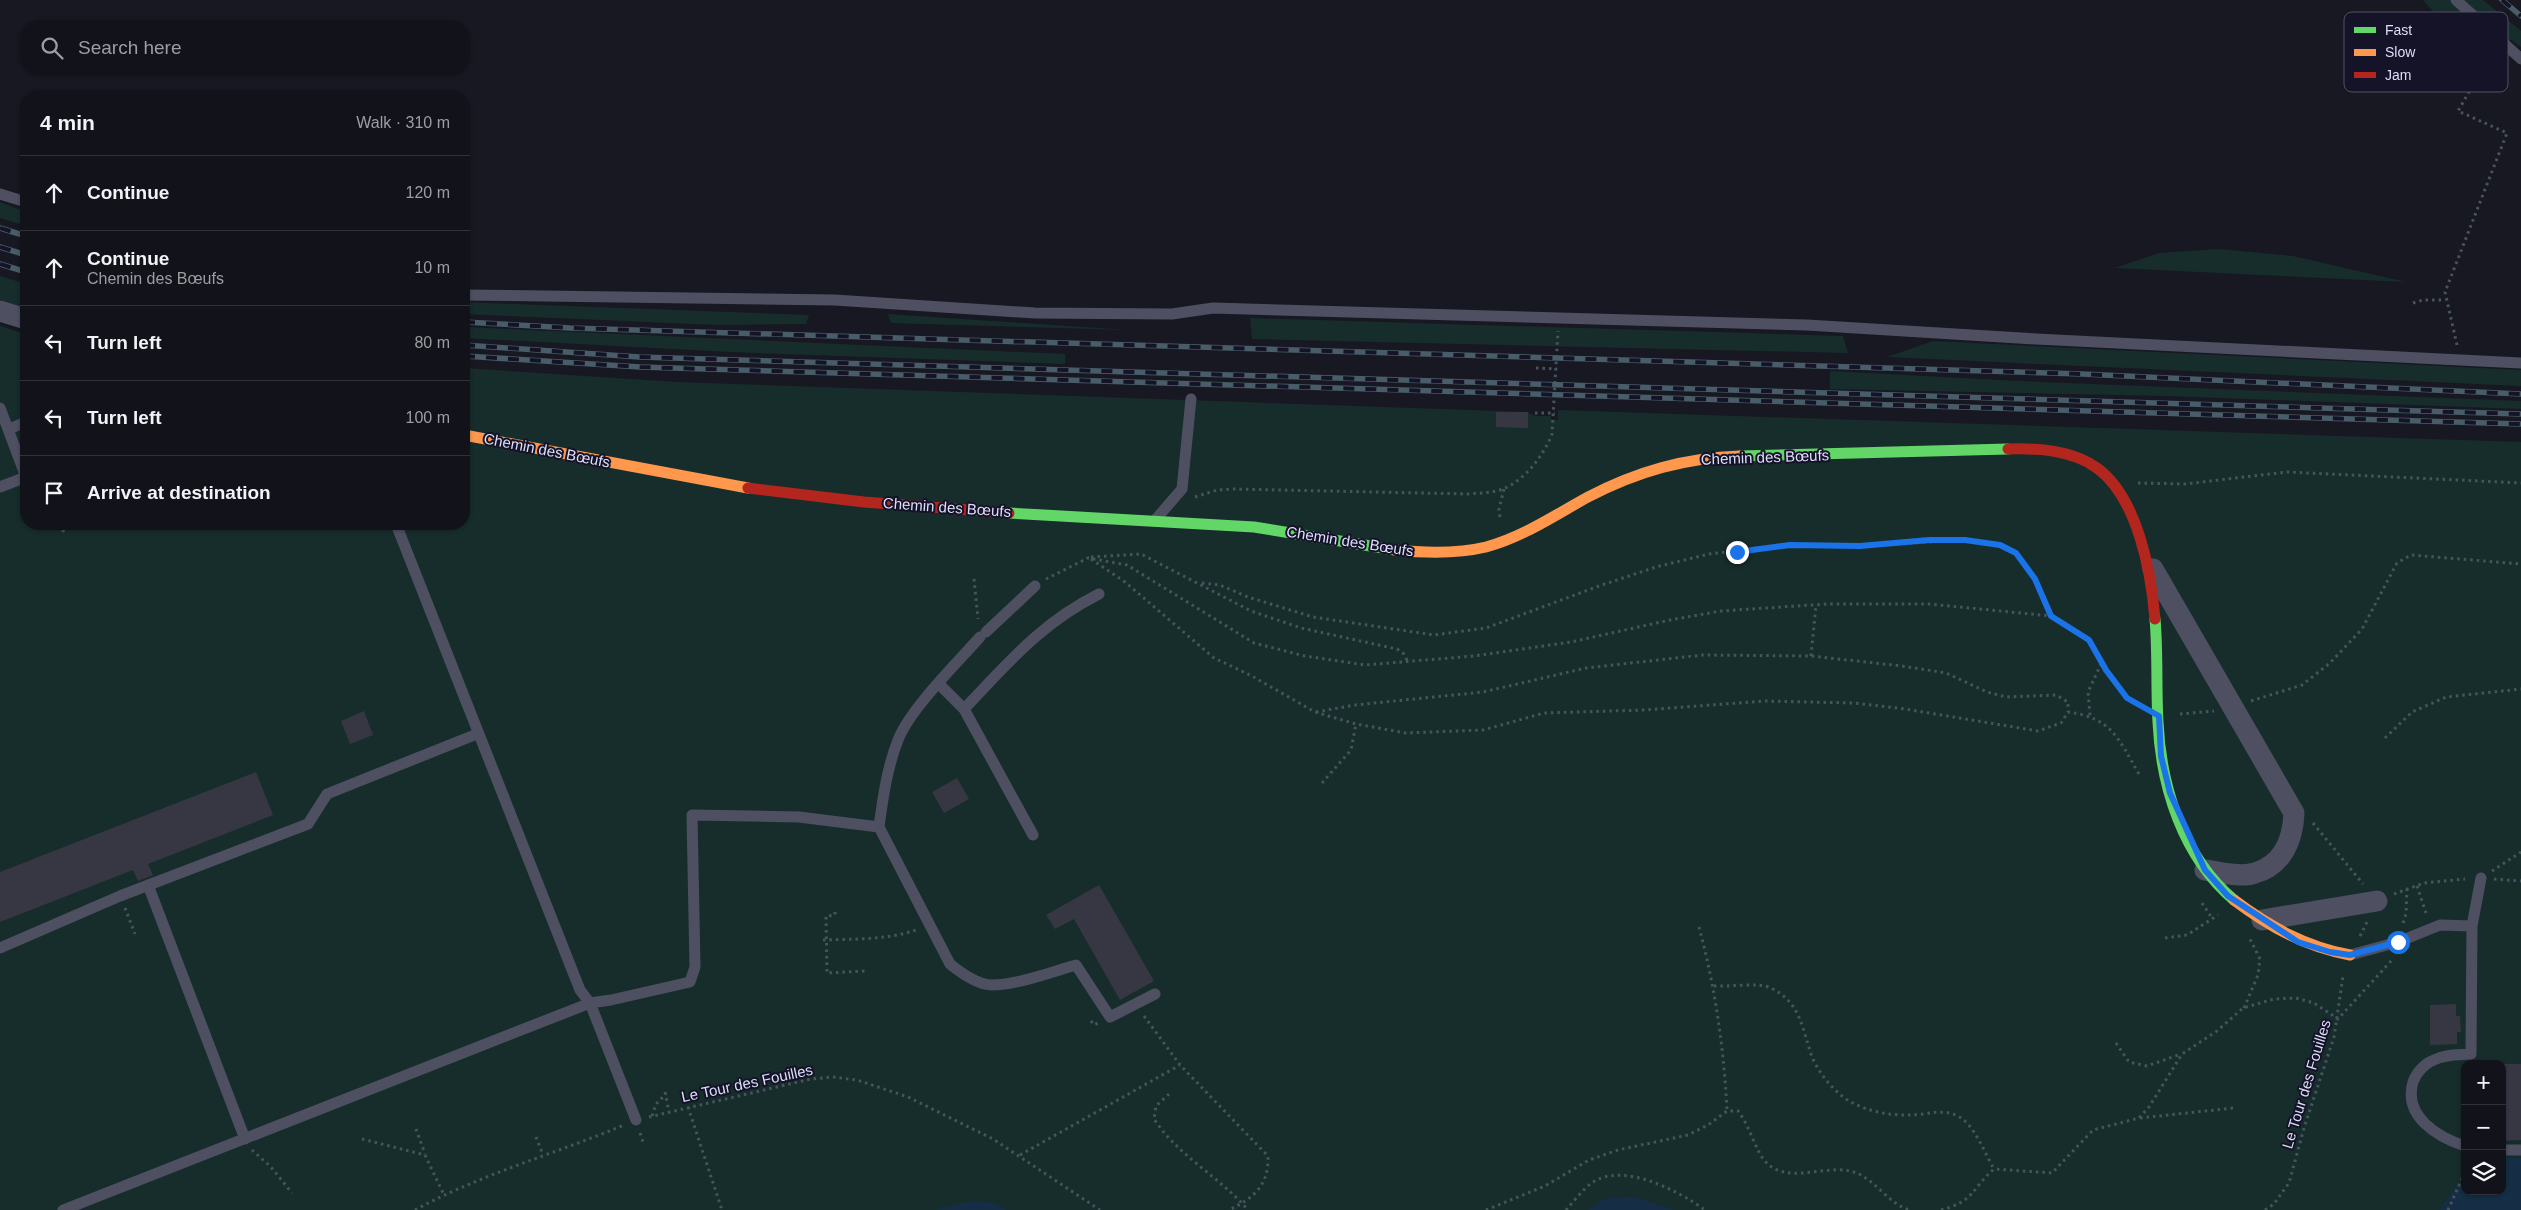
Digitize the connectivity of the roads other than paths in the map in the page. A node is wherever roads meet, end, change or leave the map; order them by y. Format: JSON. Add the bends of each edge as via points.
{"nodes":[{"id":1,"x":2456,"y":0,"type":"edge"},
{"id":2,"x":2470,"y":12,"type":"edge"},
{"id":3,"x":2508,"y":49,"type":"edge"},
{"id":4,"x":2521,"y":59,"type":"edge"},
{"id":5,"x":0,"y":194,"type":"edge"},
{"id":6,"x":20,"y":200,"type":"edge"},
{"id":7,"x":470,"y":295,"type":"edge"},
{"id":8,"x":0,"y":311,"type":"edge"},
{"id":9,"x":20,"y":318,"type":"edge"},
{"id":10,"x":2521,"y":363,"type":"edge"},
{"id":11,"x":1191,"y":399,"type":"dead end"},
{"id":12,"x":0,"y":408,"type":"edge"},
{"id":13,"x":20,"y":424,"type":"edge"},
{"id":14,"x":9,"y":429,"type":"junction"},
{"id":15,"x":470,"y":435,"type":"edge"},
{"id":16,"x":20,"y":460,"type":"edge"},
{"id":17,"x":20,"y":479,"type":"edge"},
{"id":18,"x":0,"y":487,"type":"edge"},
{"id":19,"x":1153,"y":522,"type":"junction"},
{"id":20,"x":398,"y":530,"type":"edge"},
{"id":21,"x":2150,"y":564,"type":"junction"},
{"id":22,"x":1035,"y":586,"type":"road end"},
{"id":23,"x":1099,"y":594,"type":"dead end"},
{"id":24,"x":939,"y":684,"type":"junction"},
{"id":25,"x":964,"y":708,"type":"junction"},
{"id":26,"x":477,"y":734,"type":"junction"},
{"id":27,"x":879,"y":827,"type":"junction"},
{"id":28,"x":1033,"y":835,"type":"dead end"},
{"id":29,"x":2205,"y":870,"type":"junction"},
{"id":30,"x":2481,"y":878,"type":"road end"},
{"id":31,"x":148,"y":885,"type":"junction"},
{"id":32,"x":2377,"y":901,"type":"road end"},
{"id":33,"x":2262,"y":920,"type":"junction"},
{"id":34,"x":2472,"y":926,"type":"junction"},
{"id":35,"x":0,"y":948,"type":"edge"},
{"id":36,"x":2350,"y":955,"type":"joint"},
{"id":37,"x":1155,"y":994,"type":"dead end"},
{"id":38,"x":590,"y":1003,"type":"junction"},
{"id":39,"x":636,"y":1120,"type":"road end"},
{"id":40,"x":245,"y":1139,"type":"junction"},
{"id":41,"x":2461,"y":1145,"type":"edge"},
{"id":42,"x":2506,"y":1150,"type":"edge"},
{"id":43,"x":2521,"y":1150,"type":"edge"},
{"id":44,"x":63,"y":1210,"type":"edge"}],
"edges":[{"from":1,"to":2,"type":"lane"},
{"from":3,"to":4,"type":"lane"},
{"from":5,"to":6,"type":"lane"},
{"from":7,"to":10,"type":"lane","via":[[834,300],[1035,313],[1172,314],[1213,308],[1807,325]]},
{"from":8,"to":9,"type":"street"},
{"from":11,"to":19,"type":"lane","via":[[1182,489]]},
{"from":12,"to":14,"type":"lane"},
{"from":13,"to":14,"type":"lane"},
{"from":14,"to":16,"type":"lane"},
{"from":15,"to":19,"type":"street","name":"Chemin des Bœufs","via":[[669,474],[807,496]]},
{"from":17,"to":18,"type":"lane"},
{"from":19,"to":21,"type":"street","name":"Chemin des Bœufs","via":[[1276,530],[1399,550],[1466,551],[1491,546],[1521,534],[1591,496],[1649,470],[1685,460],[2029,448],[2075,457],[2096,468],[2111,482],[2127,506]]},
{"from":20,"to":26,"type":"lane"},
{"from":21,"to":29,"type":"street","name":"Chemin des Bœufs","via":[[2161,756],[2170,793]]},
{"from":21,"to":29,"type":"street","via":[[2294,813],[2293,834],[2272,865],[2254,874]]},
{"from":22,"to":24,"type":"lane","via":[[983,634]]},
{"from":23,"to":25,"type":"lane","via":[[1071,608],[1037,634]]},
{"from":24,"to":25,"type":"lane"},
{"from":24,"to":27,"type":"lane","via":[[899,738],[887,774]]},
{"from":25,"to":28,"type":"lane"},
{"from":26,"to":31,"type":"lane","via":[[327,794],[308,824]]},
{"from":26,"to":38,"type":"lane","via":[[580,990]]},
{"from":27,"to":37,"type":"lane","via":[[950,964],[964,976],[990,985],[1076,965],[1110,1017]]},
{"from":27,"to":38,"type":"lane","via":[[799,817],[692,815],[695,967],[690,982]]},
{"from":29,"to":33,"type":"street","name":"Chemin des Bœufs","via":[[2228,896]]},
{"from":30,"to":34,"type":"lane"},
{"from":31,"to":35,"type":"lane"},
{"from":31,"to":40,"type":"lane"},
{"from":32,"to":33,"type":"street"},
{"from":33,"to":36,"type":"street","name":"Chemin des Bœufs","via":[[2298,942]]},
{"from":34,"to":36,"type":"lane","via":[[2440,925],[2398,942]]},
{"from":34,"to":41,"type":"lane","via":[[2472,1054],[2432,1060],[2414,1079],[2410,1096],[2418,1117],[2448,1140]]},
{"from":38,"to":39,"type":"lane"},
{"from":38,"to":40,"type":"lane"},
{"from":40,"to":44,"type":"lane"},
{"from":42,"to":43,"type":"lane"}]}
